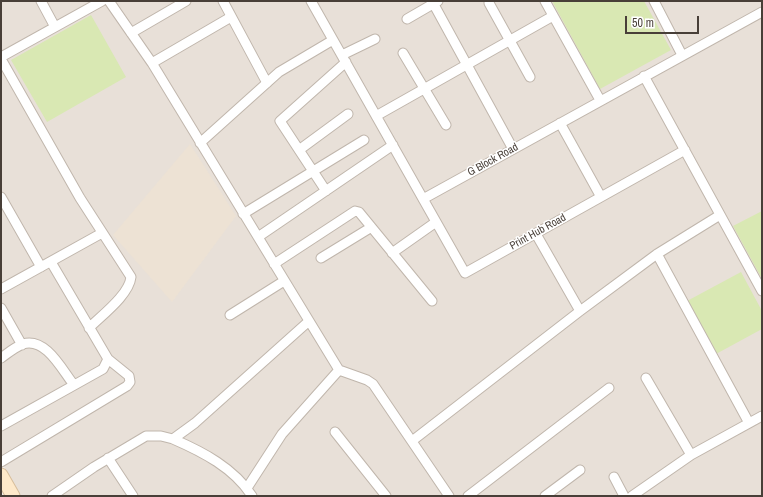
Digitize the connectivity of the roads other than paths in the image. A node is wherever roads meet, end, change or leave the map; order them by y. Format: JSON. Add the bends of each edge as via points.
{"nodes":[{"id":1,"x":41,"y":1,"type":"edge"},
{"id":2,"x":102,"y":1,"type":"edge"},
{"id":3,"x":109,"y":1,"type":"edge"},
{"id":4,"x":186,"y":1,"type":"edge"},
{"id":5,"x":223,"y":1,"type":"edge"},
{"id":6,"x":311,"y":1,"type":"edge"},
{"id":7,"x":545,"y":1,"type":"edge"},
{"id":8,"x":654,"y":1,"type":"edge"},
{"id":9,"x":434,"y":2,"type":"edge"},
{"id":10,"x":489,"y":3,"type":"dead end"},
{"id":11,"x":762,"y":12,"type":"edge"},
{"id":12,"x":554,"y":16,"type":"junction"},
{"id":13,"x":231,"y":17,"type":"junction"},
{"id":14,"x":407,"y":19,"type":"dead end"},
{"id":15,"x":55,"y":27,"type":"junction"},
{"id":16,"x":131,"y":33,"type":"junction"},
{"id":17,"x":375,"y":39,"type":"dead end"},
{"id":18,"x":333,"y":40,"type":"junction"},
{"id":19,"x":510,"y":41,"type":"junction"},
{"id":20,"x":403,"y":53,"type":"dead end"},
{"id":21,"x":682,"y":55,"type":"junction"},
{"id":22,"x":1,"y":58,"type":"edge"},
{"id":23,"x":344,"y":59,"type":"junction"},
{"id":24,"x":152,"y":63,"type":"junction"},
{"id":25,"x":467,"y":65,"type":"junction"},
{"id":26,"x":644,"y":76,"type":"junction"},
{"id":27,"x":530,"y":77,"type":"dead end"},
{"id":28,"x":267,"y":83,"type":"junction"},
{"id":29,"x":425,"y":88,"type":"junction"},
{"id":30,"x":600,"y":100,"type":"junction"},
{"id":31,"x":348,"y":114,"type":"dead end"},
{"id":32,"x":376,"y":116,"type":"junction"},
{"id":33,"x":560,"y":123,"type":"junction"},
{"id":34,"x":446,"y":125,"type":"dead end"},
{"id":35,"x":364,"y":140,"type":"dead end"},
{"id":36,"x":200,"y":143,"type":"junction"},
{"id":37,"x":393,"y":145,"type":"junction"},
{"id":38,"x":513,"y":149,"type":"junction"},
{"id":39,"x":299,"y":150,"type":"junction"},
{"id":40,"x":685,"y":150,"type":"junction"},
{"id":41,"x":312,"y":170,"type":"junction"},
{"id":42,"x":326,"y":191,"type":"junction"},
{"id":43,"x":1,"y":197,"type":"edge"},
{"id":44,"x":601,"y":197,"type":"junction"},
{"id":45,"x":423,"y":199,"type":"junction"},
{"id":46,"x":243,"y":214,"type":"junction"},
{"id":47,"x":720,"y":214,"type":"junction"},
{"id":48,"x":436,"y":222,"type":"junction"},
{"id":49,"x":370,"y":228,"type":"junction"},
{"id":50,"x":102,"y":233,"type":"junction"},
{"id":51,"x":536,"y":234,"type":"junction"},
{"id":52,"x":258,"y":237,"type":"junction"},
{"id":53,"x":392,"y":253,"type":"junction"},
{"id":54,"x":657,"y":254,"type":"junction"},
{"id":55,"x":321,"y":258,"type":"dead end"},
{"id":56,"x":51,"y":262,"type":"junction"},
{"id":57,"x":274,"y":264,"type":"junction"},
{"id":58,"x":41,"y":267,"type":"junction"},
{"id":59,"x":284,"y":281,"type":"junction"},
{"id":60,"x":1,"y":289,"type":"edge"},
{"id":61,"x":762,"y":291,"type":"edge"},
{"id":62,"x":432,"y":302,"type":"dead end"},
{"id":63,"x":1,"y":308,"type":"edge"},
{"id":64,"x":580,"y":311,"type":"junction"},
{"id":65,"x":230,"y":315,"type":"dead end"},
{"id":66,"x":309,"y":321,"type":"junction"},
{"id":67,"x":89,"y":328,"type":"junction"},
{"id":68,"x":22,"y":345,"type":"junction"},
{"id":69,"x":1,"y":358,"type":"edge"},
{"id":70,"x":108,"y":359,"type":"junction"},
{"id":71,"x":339,"y":370,"type":"junction"},
{"id":72,"x":646,"y":378,"type":"dead end"},
{"id":73,"x":74,"y":385,"type":"junction"},
{"id":74,"x":608,"y":388,"type":"dead end"},
{"id":75,"x":762,"y":416,"type":"edge"},
{"id":76,"x":749,"y":423,"type":"junction"},
{"id":77,"x":1,"y":426,"type":"edge"},
{"id":78,"x":335,"y":432,"type":"dead end"},
{"id":79,"x":173,"y":439,"type":"junction"},
{"id":80,"x":412,"y":441,"type":"junction"},
{"id":81,"x":691,"y":455,"type":"junction"},
{"id":82,"x":108,"y":458,"type":"junction"},
{"id":83,"x":1,"y":462,"type":"edge"},
{"id":84,"x":580,"y":470,"type":"dead end"},
{"id":85,"x":1,"y":475,"type":"edge"},
{"id":86,"x":614,"y":477,"type":"dead end"},
{"id":87,"x":246,"y":488,"type":"junction"},
{"id":88,"x":13,"y":496,"type":"edge"},
{"id":89,"x":52,"y":496,"type":"edge"},
{"id":90,"x":133,"y":496,"type":"edge"},
{"id":91,"x":252,"y":496,"type":"edge"},
{"id":92,"x":386,"y":496,"type":"edge"},
{"id":93,"x":449,"y":496,"type":"edge"},
{"id":94,"x":468,"y":496,"type":"edge"},
{"id":95,"x":546,"y":496,"type":"edge"},
{"id":96,"x":624,"y":496,"type":"edge"},
{"id":97,"x":632,"y":496,"type":"edge"}],
"edges":[{"from":1,"to":15,"type":"street"},
{"from":2,"to":15,"type":"street"},
{"from":3,"to":16,"type":"street"},
{"from":4,"to":16,"type":"street"},
{"from":5,"to":13,"type":"street"},
{"from":6,"to":18,"type":"street"},
{"from":7,"to":12,"type":"street"},
{"from":8,"to":21,"type":"street"},
{"from":9,"to":14,"type":"street"},
{"from":9,"to":25,"type":"street"},
{"from":10,"to":19,"type":"street"},
{"from":11,"to":21,"type":"street","name":"G Block Road"},
{"from":12,"to":19,"type":"street"},
{"from":12,"to":30,"type":"street"},
{"from":13,"to":24,"type":"street"},
{"from":13,"to":28,"type":"street"},
{"from":15,"to":22,"type":"street"},
{"from":16,"to":24,"type":"street"},
{"from":17,"to":23,"type":"street"},
{"from":18,"to":23,"type":"street"},
{"from":18,"to":28,"type":"street","via":[[279,72]]},
{"from":19,"to":25,"type":"street"},
{"from":19,"to":27,"type":"street"},
{"from":20,"to":29,"type":"street"},
{"from":21,"to":26,"type":"street","name":"G Block Road"},
{"from":22,"to":50,"type":"street"},
{"from":23,"to":32,"type":"street"},
{"from":23,"to":39,"type":"street","via":[[280,121]]},
{"from":24,"to":36,"type":"street"},
{"from":25,"to":29,"type":"street"},
{"from":25,"to":38,"type":"street"},
{"from":26,"to":30,"type":"street","name":"G Block Road"},
{"from":26,"to":40,"type":"street"},
{"from":28,"to":36,"type":"street"},
{"from":29,"to":32,"type":"street"},
{"from":29,"to":34,"type":"street"},
{"from":30,"to":33,"type":"street","name":"G Block Road"},
{"from":31,"to":39,"type":"street"},
{"from":32,"to":37,"type":"street"},
{"from":33,"to":38,"type":"street","name":"G Block Road"},
{"from":33,"to":44,"type":"street"},
{"from":35,"to":41,"type":"street"},
{"from":36,"to":46,"type":"street"},
{"from":37,"to":42,"type":"street"},
{"from":37,"to":45,"type":"street"},
{"from":38,"to":45,"type":"street","name":"G Block Road"},
{"from":39,"to":41,"type":"street"},
{"from":40,"to":44,"type":"street","name":"Print Hub Road"},
{"from":40,"to":47,"type":"street"},
{"from":41,"to":42,"type":"street"},
{"from":41,"to":46,"type":"street"},
{"from":42,"to":52,"type":"street"},
{"from":43,"to":58,"type":"street"},
{"from":44,"to":51,"type":"street","name":"Print Hub Road"},
{"from":45,"to":48,"type":"street","name":"Print Hub Road"},
{"from":46,"to":52,"type":"street"},
{"from":47,"to":54,"type":"street"},
{"from":47,"to":61,"type":"street"},
{"from":48,"to":51,"type":"street","name":"Print Hub Road","via":[[465,273]]},
{"from":48,"to":53,"type":"street"},
{"from":49,"to":53,"type":"street"},
{"from":49,"to":55,"type":"street"},
{"from":49,"to":57,"type":"street","via":[[359,212],[355,211]]},
{"from":50,"to":56,"type":"street"},
{"from":50,"to":67,"type":"street","via":[[131,277],[124,293]]},
{"from":51,"to":64,"type":"street"},
{"from":52,"to":57,"type":"street"},
{"from":53,"to":62,"type":"street"},
{"from":54,"to":64,"type":"street"},
{"from":54,"to":76,"type":"street"},
{"from":56,"to":58,"type":"street"},
{"from":56,"to":67,"type":"street"},
{"from":57,"to":59,"type":"street"},
{"from":58,"to":60,"type":"street"},
{"from":59,"to":65,"type":"street"},
{"from":59,"to":66,"type":"street"},
{"from":63,"to":68,"type":"street"},
{"from":64,"to":80,"type":"street"},
{"from":66,"to":71,"type":"street"},
{"from":66,"to":79,"type":"street","via":[[195,423]]},
{"from":67,"to":70,"type":"street"},
{"from":68,"to":69,"type":"street"},
{"from":68,"to":73,"type":"street","via":[[39,345]]},
{"from":70,"to":73,"type":"street","via":[[102,369]]},
{"from":70,"to":83,"type":"street","via":[[129,376],[130,382],[127,386]]},
{"from":71,"to":80,"type":"street","via":[[373,384]]},
{"from":71,"to":87,"type":"street","via":[[282,434]]},
{"from":72,"to":81,"type":"street"},
{"from":73,"to":77,"type":"street"},
{"from":74,"to":94,"type":"street"},
{"from":75,"to":76,"type":"street"},
{"from":76,"to":81,"type":"street"},
{"from":78,"to":92,"type":"street"},
{"from":79,"to":82,"type":"street","via":[[146,436]]},
{"from":79,"to":87,"type":"street","via":[[200,451],[221,465]]},
{"from":80,"to":93,"type":"street"},
{"from":81,"to":97,"type":"street"},
{"from":82,"to":89,"type":"street"},
{"from":82,"to":90,"type":"street"},
{"from":84,"to":95,"type":"street"},
{"from":85,"to":88,"type":"street"},
{"from":86,"to":96,"type":"street"},
{"from":87,"to":91,"type":"street"}]}
